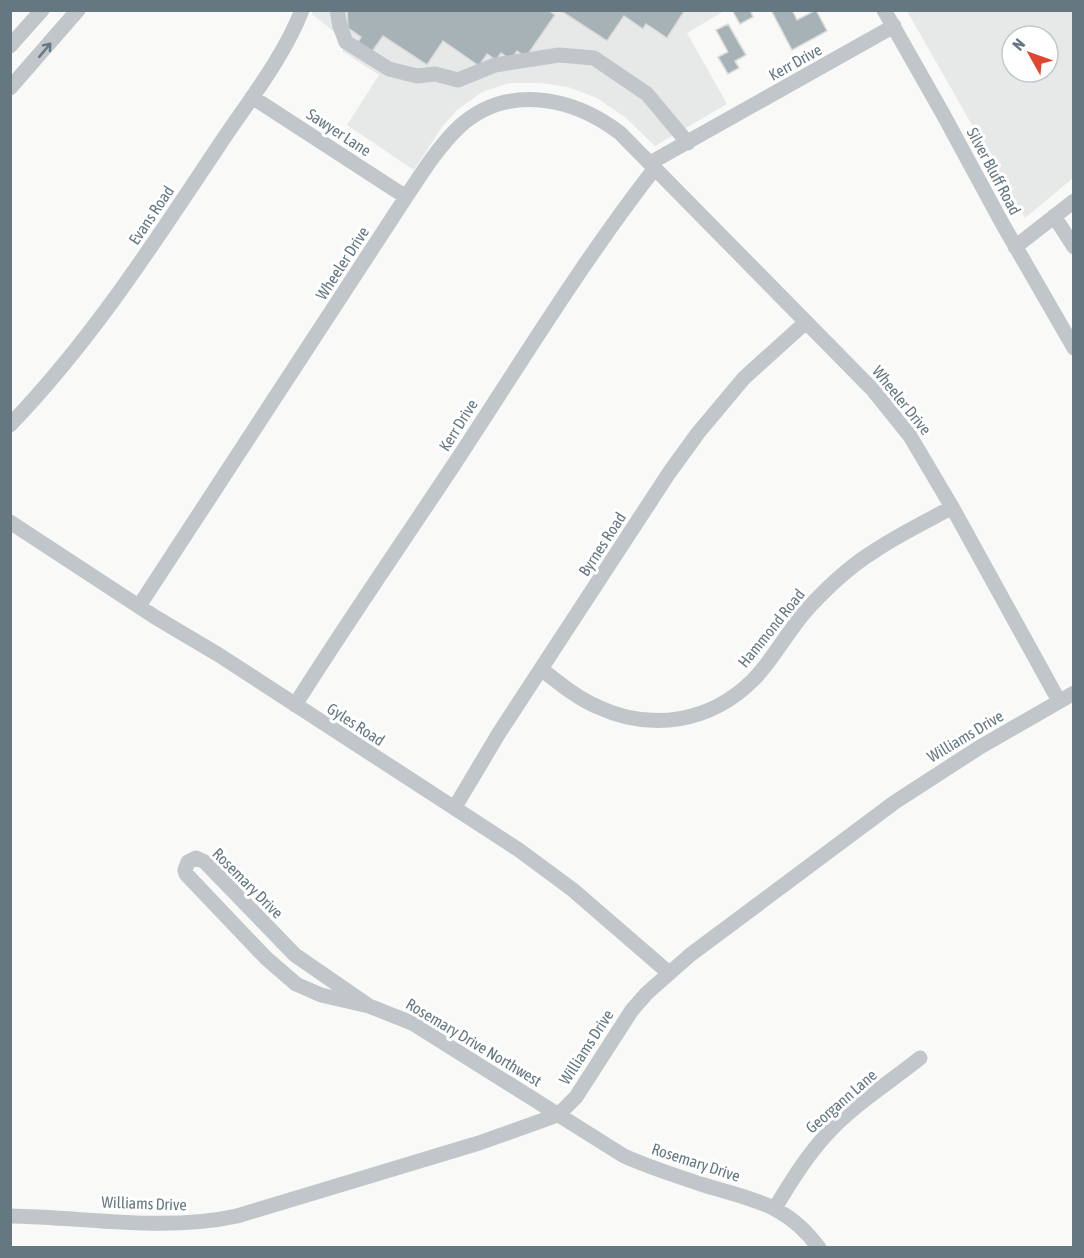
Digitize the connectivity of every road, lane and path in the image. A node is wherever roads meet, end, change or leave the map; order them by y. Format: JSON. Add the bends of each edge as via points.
{"nodes":[{"id":1,"x":42,"y":10,"type":"edge"},
{"id":2,"x":78,"y":10,"type":"edge"},
{"id":3,"x":302,"y":10,"type":"edge"},
{"id":4,"x":338,"y":10,"type":"edge"},
{"id":5,"x":884,"y":10,"type":"edge"},
{"id":6,"x":894,"y":27,"type":"junction"},
{"id":7,"x":10,"y":46,"type":"edge"},
{"id":8,"x":10,"y":88,"type":"edge"},
{"id":9,"x":252,"y":97,"type":"junction"},
{"id":10,"x":688,"y":143,"type":"junction"},
{"id":11,"x":652,"y":166,"type":"junction"},
{"id":12,"x":406,"y":197,"type":"junction"},
{"id":13,"x":1074,"y":201,"type":"edge"},
{"id":14,"x":1054,"y":216,"type":"junction"},
{"id":15,"x":1015,"y":247,"type":"junction"},
{"id":16,"x":1074,"y":247,"type":"edge"},
{"id":17,"x":806,"y":322,"type":"junction"},
{"id":18,"x":1074,"y":348,"type":"edge"},
{"id":19,"x":10,"y":424,"type":"edge"},
{"id":20,"x":952,"y":507,"type":"junction"},
{"id":21,"x":10,"y":522,"type":"edge"},
{"id":22,"x":139,"y":606,"type":"junction"},
{"id":23,"x":542,"y":669,"type":"junction"},
{"id":24,"x":1074,"y":693,"type":"edge"},
{"id":25,"x":1059,"y":702,"type":"junction"},
{"id":26,"x":295,"y":705,"type":"junction"},
{"id":27,"x":455,"y":807,"type":"junction"},
{"id":28,"x":669,"y":973,"type":"junction"},
{"id":29,"x":369,"y":1006,"type":"junction"},
{"id":30,"x":920,"y":1058,"type":"dead end"},
{"id":31,"x":558,"y":1114,"type":"junction"},
{"id":32,"x":775,"y":1208,"type":"junction"},
{"id":33,"x":10,"y":1216,"type":"edge"},
{"id":34,"x":819,"y":1248,"type":"edge"}],
"edges":[{"from":1,"to":7,"type":"street"},
{"from":8,"to":2,"type":"street","one_way":true},
{"from":3,"to":9,"type":"street","name":"Evans Road"},
{"from":4,"to":10,"type":"street","via":[[346,42],[389,69],[417,76],[435,74],[458,80],[495,65],[559,56],[594,58],[647,94]]},
{"from":5,"to":6,"type":"street","name":"Silver Bluff Road"},
{"from":6,"to":10,"type":"street","name":"Kerr Drive"},
{"from":6,"to":15,"type":"street","name":"Silver Bluff Road"},
{"from":9,"to":12,"type":"street","name":"Sawyer Lane"},
{"from":9,"to":19,"type":"street","name":"Evans Road","via":[[136,269]]},
{"from":10,"to":11,"type":"street","name":"Kerr Drive"},
{"from":11,"to":12,"type":"street","name":"Wheeler Drive","via":[[620,133],[594,116],[565,104],[518,99],[494,105],[461,125]]},
{"from":11,"to":17,"type":"street","name":"Wheeler Drive"},
{"from":11,"to":26,"type":"street","name":"Kerr Drive"},
{"from":12,"to":22,"type":"street","name":"Wheeler Drive"},
{"from":13,"to":14,"type":"street"},
{"from":14,"to":15,"type":"street"},
{"from":14,"to":16,"type":"street"},
{"from":15,"to":18,"type":"street","name":"Silver Bluff Road"},
{"from":17,"to":20,"type":"street","name":"Wheeler Drive","via":[[873,390],[910,436]]},
{"from":17,"to":23,"type":"street","name":"Byrnes Road","via":[[744,378],[698,433]]},
{"from":20,"to":23,"type":"street","name":"Hammond Road","via":[[850,568],[810,606],[753,680],[713,709],[681,719],[634,719],[581,698]]},
{"from":20,"to":25,"type":"street","name":"Wheeler Drive"},
{"from":21,"to":22,"type":"street","name":"Gyles Road"},
{"from":22,"to":26,"type":"street","name":"Gyles Road"},
{"from":23,"to":27,"type":"street","name":"Byrnes Road"},
{"from":24,"to":25,"type":"street","name":"Williams Drive"},
{"from":25,"to":28,"type":"street","name":"Williams Drive","via":[[895,802]]},
{"from":26,"to":27,"type":"street","name":"Gyles Road"},
{"from":27,"to":28,"type":"street","name":"Gyles Road","via":[[573,890]]},
{"from":28,"to":31,"type":"street","name":"Williams Drive","via":[[632,1010],[576,1097]]},
{"from":29,"to":29,"type":"street","name":"Rosemary Drive","via":[[295,955],[205,862],[196,858],[188,862],[186,874],[281,973],[308,991]]},
{"from":29,"to":31,"type":"street","name":"Rosemary Drive Northwest","via":[[412,1023]]},
{"from":30,"to":32,"type":"street","name":"Georgann Lane","via":[[827,1133],[799,1168]]},
{"from":31,"to":32,"type":"street","name":"Rosemary Drive","via":[[602,1144],[658,1171]]},
{"from":31,"to":33,"type":"street","name":"Williams Drive","via":[[479,1143],[214,1220],[169,1224]]},
{"from":32,"to":34,"type":"street","name":"Rosemary Drive"}]}
